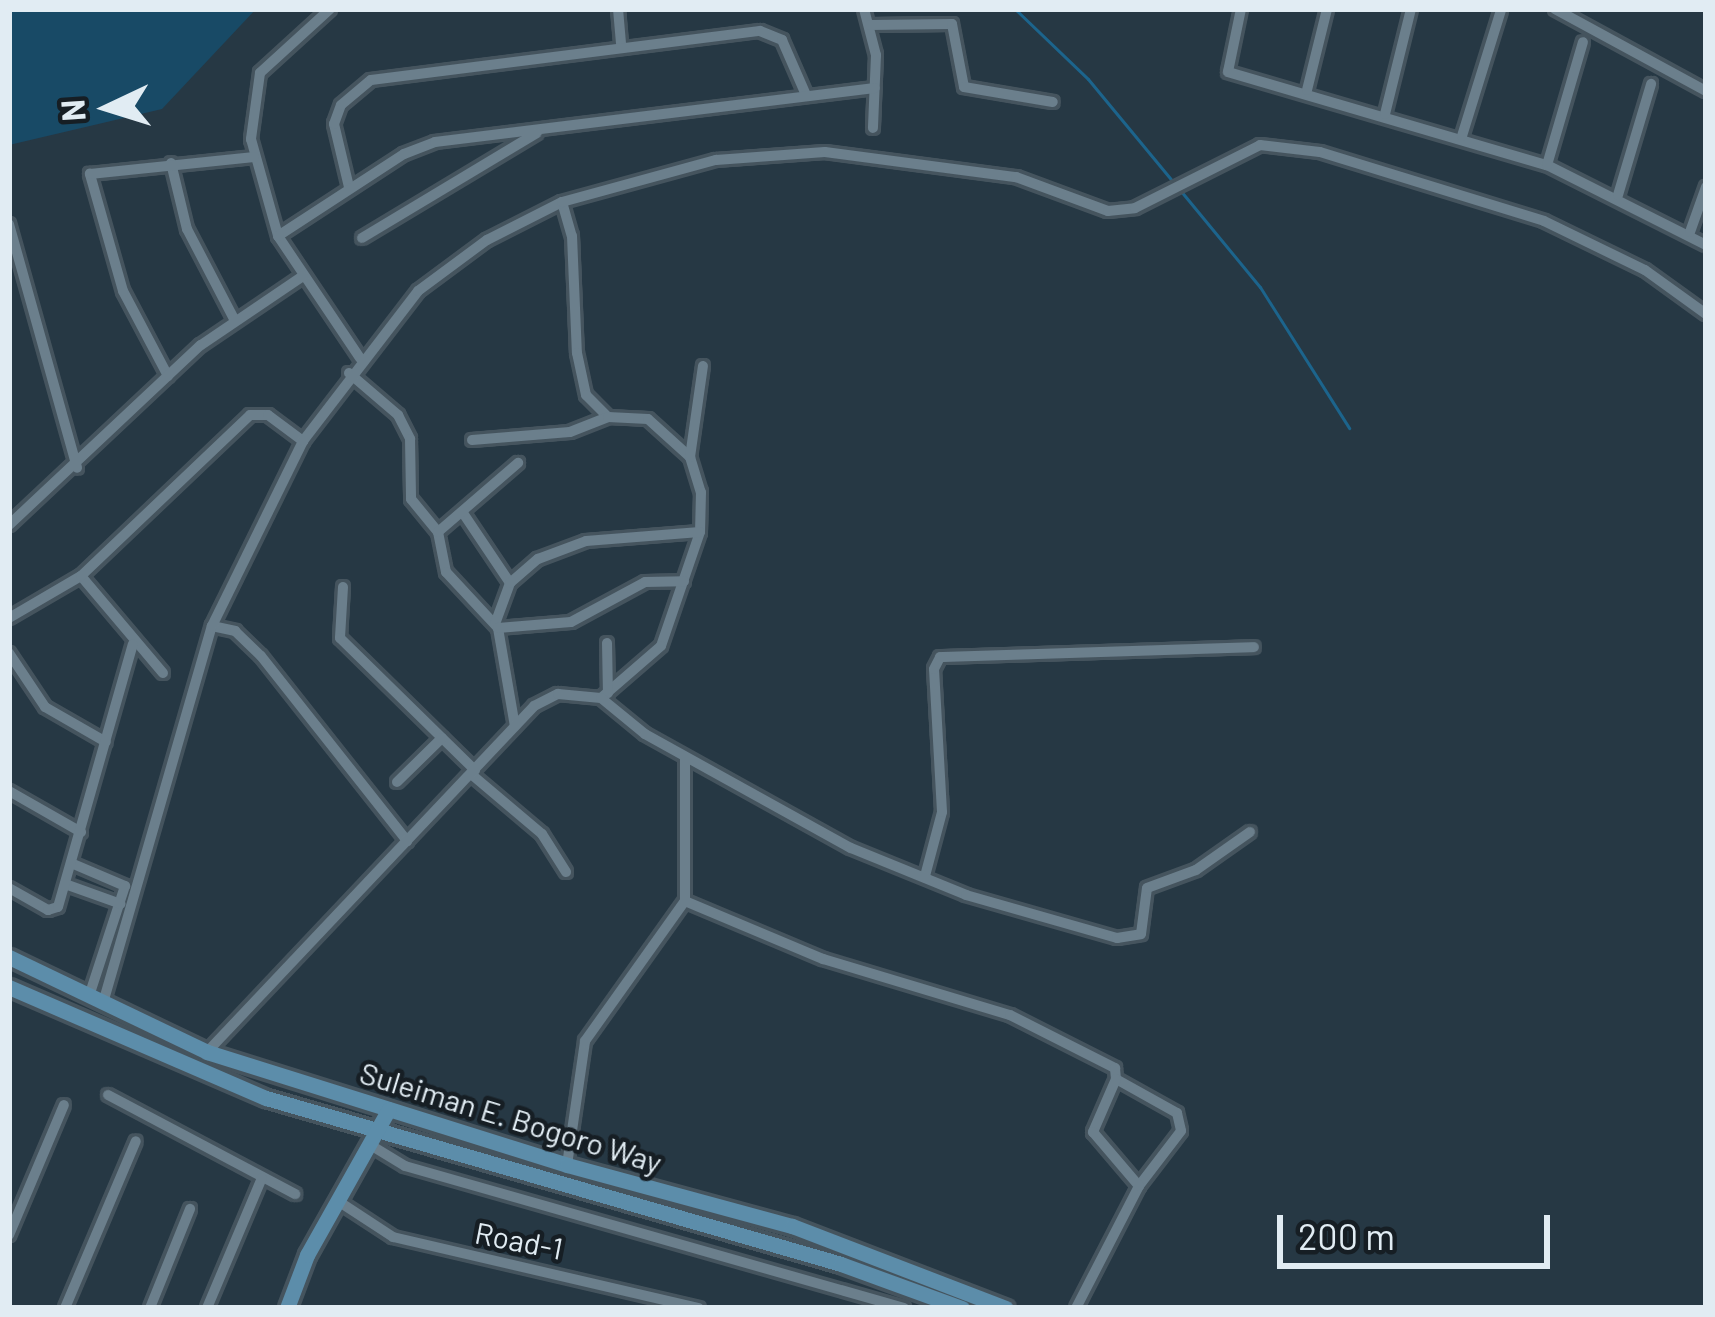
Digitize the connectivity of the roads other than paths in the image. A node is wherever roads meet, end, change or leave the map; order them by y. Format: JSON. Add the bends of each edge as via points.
{"nodes":[{"id":1,"x":329,"y":9,"type":"edge"},
{"id":2,"x":618,"y":9,"type":"edge"},
{"id":3,"x":864,"y":9,"type":"edge"},
{"id":4,"x":1241,"y":9,"type":"edge"},
{"id":5,"x":1328,"y":9,"type":"edge"},
{"id":6,"x":1411,"y":9,"type":"edge"},
{"id":7,"x":1556,"y":9,"type":"edge"},
{"id":8,"x":1502,"y":10,"type":"edge"},
{"id":9,"x":870,"y":25,"type":"junction"},
{"id":10,"x":1583,"y":42,"type":"dead end"},
{"id":11,"x":621,"y":44,"type":"junction"},
{"id":12,"x":1652,"y":84,"type":"dead end"},
{"id":13,"x":875,"y":88,"type":"junction"},
{"id":14,"x":1306,"y":90,"type":"junction"},
{"id":15,"x":1706,"y":91,"type":"edge"},
{"id":16,"x":806,"y":95,"type":"junction"},
{"id":17,"x":1053,"y":102,"type":"dead end"},
{"id":18,"x":1385,"y":114,"type":"junction"},
{"id":19,"x":873,"y":128,"type":"dead end"},
{"id":20,"x":539,"y":131,"type":"junction"},
{"id":21,"x":1462,"y":136,"type":"junction"},
{"id":22,"x":254,"y":157,"type":"junction"},
{"id":23,"x":171,"y":163,"type":"junction"},
{"id":24,"x":1546,"y":165,"type":"junction"},
{"id":25,"x":349,"y":187,"type":"junction"},
{"id":26,"x":1706,"y":187,"type":"edge"},
{"id":27,"x":1618,"y":195,"type":"junction"},
{"id":28,"x":562,"y":202,"type":"junction"},
{"id":29,"x":9,"y":224,"type":"edge"},
{"id":30,"x":1690,"y":232,"type":"junction"},
{"id":31,"x":278,"y":236,"type":"junction"},
{"id":32,"x":362,"y":238,"type":"dead end"},
{"id":33,"x":1706,"y":245,"type":"edge"},
{"id":34,"x":303,"y":276,"type":"junction"},
{"id":35,"x":1706,"y":314,"type":"edge"},
{"id":36,"x":234,"y":319,"type":"junction"},
{"id":37,"x":360,"y":358,"type":"junction"},
{"id":38,"x":703,"y":366,"type":"dead end"},
{"id":39,"x":349,"y":373,"type":"junction"},
{"id":40,"x":168,"y":376,"type":"junction"},
{"id":41,"x":608,"y":417,"type":"junction"},
{"id":42,"x":694,"y":430,"type":"junction"},
{"id":43,"x":669,"y":431,"type":"junction"},
{"id":44,"x":472,"y":440,"type":"dead end"},
{"id":45,"x":303,"y":441,"type":"junction"},
{"id":46,"x":690,"y":457,"type":"junction"},
{"id":47,"x":518,"y":463,"type":"dead end"},
{"id":48,"x":76,"y":468,"type":"junction"},
{"id":49,"x":463,"y":514,"type":"junction"},
{"id":50,"x":9,"y":525,"type":"edge"},
{"id":51,"x":438,"y":532,"type":"junction"},
{"id":52,"x":700,"y":532,"type":"junction"},
{"id":53,"x":81,"y":576,"type":"junction"},
{"id":54,"x":684,"y":581,"type":"junction"},
{"id":55,"x":510,"y":583,"type":"junction"},
{"id":56,"x":343,"y":586,"type":"dead end"},
{"id":57,"x":9,"y":618,"type":"edge"},
{"id":58,"x":212,"y":626,"type":"junction"},
{"id":59,"x":496,"y":626,"type":"junction"},
{"id":60,"x":607,"y":643,"type":"dead end"},
{"id":61,"x":133,"y":644,"type":"junction"},
{"id":62,"x":1254,"y":647,"type":"dead end"},
{"id":63,"x":9,"y":653,"type":"edge"},
{"id":64,"x":163,"y":674,"type":"dead end"},
{"id":65,"x":605,"y":695,"type":"junction"},
{"id":66,"x":515,"y":726,"type":"junction"},
{"id":67,"x":442,"y":738,"type":"junction"},
{"id":68,"x":106,"y":742,"type":"junction"},
{"id":69,"x":686,"y":757,"type":"junction"},
{"id":70,"x":473,"y":772,"type":"junction"},
{"id":71,"x":397,"y":782,"type":"dead end"},
{"id":72,"x":9,"y":791,"type":"edge"},
{"id":73,"x":81,"y":832,"type":"junction"},
{"id":74,"x":1250,"y":832,"type":"dead end"},
{"id":75,"x":407,"y":842,"type":"junction"},
{"id":76,"x":71,"y":863,"type":"junction"},
{"id":77,"x":566,"y":872,"type":"dead end"},
{"id":78,"x":925,"y":876,"type":"junction"},
{"id":79,"x":65,"y":884,"type":"junction"},
{"id":80,"x":9,"y":888,"type":"edge"},
{"id":81,"x":685,"y":901,"type":"junction"},
{"id":82,"x":121,"y":904,"type":"junction"},
{"id":83,"x":9,"y":957,"type":"edge"},
{"id":84,"x":9,"y":986,"type":"edge"},
{"id":85,"x":96,"y":1000,"type":"junction"},
{"id":86,"x":207,"y":1052,"type":"junction"},
{"id":87,"x":1116,"y":1079,"type":"junction"},
{"id":88,"x":108,"y":1095,"type":"dead end"},
{"id":89,"x":64,"y":1105,"type":"dead end"},
{"id":90,"x":389,"y":1109,"type":"junction"},
{"id":91,"x":372,"y":1139,"type":"junction"},
{"id":92,"x":136,"y":1141,"type":"dead end"},
{"id":93,"x":567,"y":1165,"type":"junction"},
{"id":94,"x":262,"y":1178,"type":"junction"},
{"id":95,"x":1141,"y":1178,"type":"junction"},
{"id":96,"x":295,"y":1194,"type":"dead end"},
{"id":97,"x":338,"y":1201,"type":"junction"},
{"id":98,"x":190,"y":1209,"type":"dead end"},
{"id":99,"x":9,"y":1235,"type":"edge"},
{"id":100,"x":65,"y":1308,"type":"edge"},
{"id":101,"x":150,"y":1308,"type":"edge"},
{"id":102,"x":207,"y":1308,"type":"edge"},
{"id":103,"x":287,"y":1308,"type":"edge"},
{"id":104,"x":699,"y":1308,"type":"edge"},
{"id":105,"x":904,"y":1308,"type":"edge"},
{"id":106,"x":962,"y":1308,"type":"edge"},
{"id":107,"x":1006,"y":1308,"type":"edge"},
{"id":108,"x":1076,"y":1308,"type":"edge"}],
"edges":[{"from":1,"to":22,"type":"street","via":[[260,73]]},
{"from":2,"to":11,"type":"street"},
{"from":3,"to":9,"type":"street"},
{"from":4,"to":14,"type":"street","via":[[1228,72]]},
{"from":5,"to":14,"type":"street"},
{"from":6,"to":18,"type":"street"},
{"from":7,"to":15,"type":"street"},
{"from":8,"to":21,"type":"street"},
{"from":9,"to":13,"type":"street"},
{"from":9,"to":17,"type":"street","via":[[952,24],[964,87]]},
{"from":10,"to":24,"type":"street"},
{"from":11,"to":16,"type":"street","via":[[772,34]]},
{"from":11,"to":25,"type":"street","via":[[371,80],[336,115]]},
{"from":12,"to":27,"type":"street"},
{"from":13,"to":16,"type":"street"},
{"from":13,"to":19,"type":"street"},
{"from":14,"to":18,"type":"street"},
{"from":16,"to":20,"type":"street"},
{"from":18,"to":21,"type":"street"},
{"from":20,"to":25,"type":"street","via":[[419,147]]},
{"from":20,"to":32,"type":"street"},
{"from":21,"to":24,"type":"street"},
{"from":22,"to":23,"type":"street"},
{"from":22,"to":31,"type":"street"},
{"from":23,"to":36,"type":"street","via":[[187,230]]},
{"from":23,"to":40,"type":"street","via":[[99,168],[89,179],[123,291]]},
{"from":24,"to":27,"type":"street"},
{"from":25,"to":31,"type":"street"},
{"from":26,"to":30,"type":"street"},
{"from":27,"to":30,"type":"street"},
{"from":28,"to":35,"type":"street","via":[[716,160],[806,152],[970,168],[1108,211],[1135,208],[1260,145],[1320,152],[1544,221],[1645,270]]},
{"from":28,"to":37,"type":"street","via":[[487,240],[418,292]]},
{"from":28,"to":41,"type":"street","via":[[572,236],[577,353],[586,395]]},
{"from":29,"to":48,"type":"street"},
{"from":30,"to":33,"type":"street"},
{"from":31,"to":34,"type":"street"},
{"from":34,"to":36,"type":"street"},
{"from":34,"to":37,"type":"street"},
{"from":36,"to":40,"type":"street"},
{"from":37,"to":39,"type":"street"},
{"from":38,"to":42,"type":"street"},
{"from":39,"to":45,"type":"street"},
{"from":39,"to":51,"type":"street","via":[[398,415],[413,454],[407,489]]},
{"from":40,"to":48,"type":"street"},
{"from":41,"to":43,"type":"street","via":[[648,419]]},
{"from":41,"to":44,"type":"street","via":[[570,432]]},
{"from":42,"to":43,"type":"street"},
{"from":42,"to":46,"type":"street"},
{"from":43,"to":46,"type":"street"},
{"from":45,"to":53,"type":"street","via":[[268,415],[250,415]]},
{"from":45,"to":58,"type":"street"},
{"from":46,"to":52,"type":"street"},
{"from":47,"to":49,"type":"street"},
{"from":48,"to":50,"type":"street"},
{"from":49,"to":51,"type":"street"},
{"from":49,"to":55,"type":"street"},
{"from":51,"to":59,"type":"street","via":[[446,572]]},
{"from":52,"to":54,"type":"street"},
{"from":52,"to":55,"type":"street","via":[[586,541],[534,561]]},
{"from":53,"to":57,"type":"street"},
{"from":53,"to":61,"type":"street"},
{"from":54,"to":59,"type":"street","via":[[646,582],[571,622]]},
{"from":54,"to":65,"type":"street","via":[[656,653]]},
{"from":55,"to":59,"type":"street"},
{"from":56,"to":67,"type":"street","via":[[340,638]]},
{"from":58,"to":75,"type":"street","via":[[235,631],[260,656]]},
{"from":58,"to":85,"type":"street"},
{"from":59,"to":66,"type":"street"},
{"from":60,"to":65,"type":"street"},
{"from":61,"to":64,"type":"street"},
{"from":61,"to":68,"type":"street"},
{"from":62,"to":78,"type":"street","via":[[940,657],[934,669],[942,812]]},
{"from":63,"to":68,"type":"street","via":[[45,707]]},
{"from":65,"to":66,"type":"street","via":[[558,694]]},
{"from":65,"to":69,"type":"street"},
{"from":66,"to":70,"type":"street"},
{"from":67,"to":70,"type":"street"},
{"from":67,"to":71,"type":"street"},
{"from":68,"to":73,"type":"street"},
{"from":69,"to":78,"type":"street","via":[[851,848]]},
{"from":69,"to":81,"type":"street"},
{"from":70,"to":75,"type":"street"},
{"from":70,"to":77,"type":"street","via":[[542,833]]},
{"from":72,"to":73,"type":"street"},
{"from":73,"to":76,"type":"street"},
{"from":74,"to":78,"type":"street","via":[[1196,870],[1147,888],[1141,934],[1126,939]]},
{"from":75,"to":86,"type":"street"},
{"from":76,"to":79,"type":"street"},
{"from":76,"to":82,"type":"street","via":[[120,880]]},
{"from":79,"to":80,"type":"street","via":[[54,910]]},
{"from":79,"to":82,"type":"street"},
{"from":81,"to":87,"type":"street","via":[[824,959],[1010,1015],[1114,1068]]},
{"from":81,"to":93,"type":"street","via":[[584,1041]]},
{"from":82,"to":85,"type":"street"},
{"from":83,"to":85,"type":"street","name":"Suleiman E. Bogoro Way"},
{"from":84,"to":91,"type":"street","name":"Suleiman E. Bogoro Way","via":[[190,1070]]},
{"from":85,"to":86,"type":"street","name":"Suleiman E. Bogoro Way"},
{"from":86,"to":90,"type":"street","name":"Suleiman E. Bogoro Way"},
{"from":87,"to":95,"type":"street","via":[[1093,1132]]},
{"from":87,"to":95,"type":"street","via":[[1181,1118],[1180,1131]]},
{"from":88,"to":94,"type":"street"},
{"from":89,"to":99,"type":"street"},
{"from":90,"to":91,"type":"street"},
{"from":90,"to":93,"type":"street","name":"Suleiman E. Bogoro Way"},
{"from":91,"to":97,"type":"street"},
{"from":91,"to":105,"type":"street","via":[[404,1166]]},
{"from":91,"to":106,"type":"street","name":"Suleiman E. Bogoro Way","via":[[788,1249]]},
{"from":92,"to":100,"type":"street"},
{"from":93,"to":107,"type":"street","name":"Suleiman E. Bogoro Way","via":[[792,1226]]},
{"from":94,"to":96,"type":"street"},
{"from":94,"to":102,"type":"street"},
{"from":95,"to":108,"type":"street"},
{"from":97,"to":103,"type":"street"},
{"from":97,"to":104,"type":"street","name":"Road-1","via":[[393,1238]]},
{"from":98,"to":101,"type":"street"}]}
